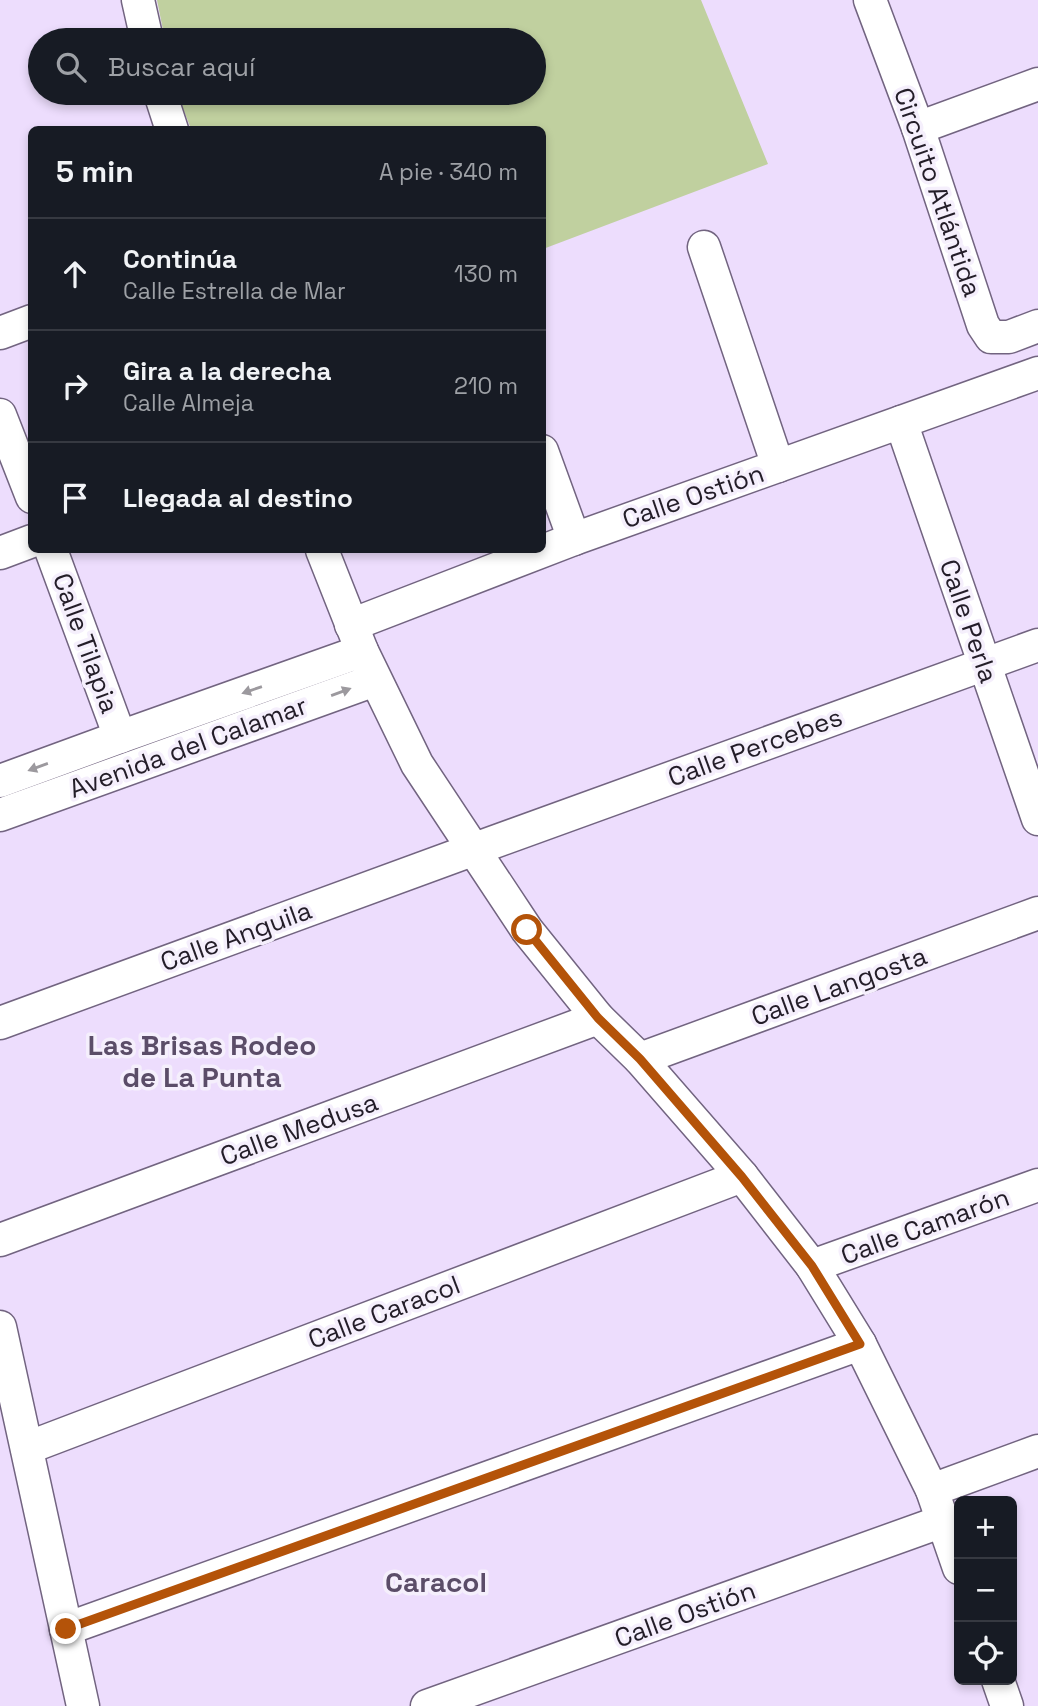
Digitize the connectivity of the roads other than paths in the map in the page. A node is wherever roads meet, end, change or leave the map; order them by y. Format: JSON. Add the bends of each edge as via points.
{"nodes":[{"id":1,"x":138,"y":0,"type":"edge"},
{"id":2,"x":870,"y":0,"type":"edge"},
{"id":3,"x":144,"y":28,"type":"edge"},
{"id":4,"x":1038,"y":84,"type":"edge"},
{"id":5,"x":164,"y":105,"type":"edge"},
{"id":6,"x":171,"y":126,"type":"edge"},
{"id":7,"x":918,"y":128,"type":"junction"},
{"id":8,"x":704,"y":247,"type":"dead end"},
{"id":9,"x":28,"y":322,"type":"edge"},
{"id":10,"x":1038,"y":326,"type":"edge"},
{"id":11,"x":0,"y":333,"type":"edge"},
{"id":12,"x":1038,"y":373,"type":"edge"},
{"id":13,"x":0,"y":415,"type":"edge"},
{"id":14,"x":901,"y":422,"type":"junction"},
{"id":15,"x":546,"y":462,"type":"edge"},
{"id":16,"x":778,"y":466,"type":"junction"},
{"id":17,"x":28,"y":487,"type":"edge"},
{"id":18,"x":574,"y":538,"type":"junction"},
{"id":19,"x":28,"y":543,"type":"edge"},
{"id":20,"x":546,"y":551,"type":"edge"},
{"id":21,"x":52,"y":553,"type":"edge"},
{"id":22,"x":323,"y":553,"type":"edge"},
{"id":23,"x":541,"y":553,"type":"edge"},
{"id":24,"x":0,"y":554,"type":"edge"},
{"id":25,"x":357,"y":638,"type":"junction"},
{"id":26,"x":1038,"y":645,"type":"edge"},
{"id":27,"x":984,"y":665,"type":"junction"},
{"id":28,"x":375,"y":680,"type":"junction"},
{"id":29,"x":120,"y":737,"type":"junction"},
{"id":30,"x":0,"y":781,"type":"edge"},
{"id":31,"x":0,"y":815,"type":"edge"},
{"id":32,"x":1038,"y":819,"type":"edge"},
{"id":33,"x":472,"y":849,"type":"junction"},
{"id":34,"x":1038,"y":914,"type":"edge"},
{"id":35,"x":598,"y":1018,"type":"junction"},
{"id":36,"x":0,"y":1023,"type":"edge"},
{"id":37,"x":640,"y":1059,"type":"junction"},
{"id":38,"x":742,"y":1177,"type":"junction"},
{"id":39,"x":1038,"y":1185,"type":"edge"},
{"id":40,"x":0,"y":1240,"type":"edge"},
{"id":41,"x":812,"y":1266,"type":"junction"},
{"id":42,"x":0,"y":1327,"type":"edge"},
{"id":43,"x":860,"y":1344,"type":"junction"},
{"id":44,"x":27,"y":1448,"type":"junction"},
{"id":45,"x":1038,"y":1451,"type":"edge"},
{"id":46,"x":932,"y":1490,"type":"junction"},
{"id":47,"x":943,"y":1521,"type":"junction"},
{"id":48,"x":956,"y":1559,"type":"edge"},
{"id":49,"x":66,"y":1629,"type":"junction"},
{"id":50,"x":83,"y":1706,"type":"edge"},
{"id":51,"x":427,"y":1706,"type":"edge"}],
"edges":[{"from":1,"to":3,"type":"street"},
{"from":2,"to":7,"type":"street","name":"Circuito Atlántida"},
{"from":4,"to":7,"type":"street"},
{"from":5,"to":6,"type":"street"},
{"from":7,"to":10,"type":"street","name":"Circuito Atlántida","via":[[983,324],[991,337],[1009,337]]},
{"from":8,"to":16,"type":"street"},
{"from":9,"to":11,"type":"street"},
{"from":12,"to":14,"type":"street","name":"Calle Ostión"},
{"from":13,"to":17,"type":"street"},
{"from":14,"to":16,"type":"street","name":"Calle Ostión"},
{"from":14,"to":27,"type":"street","name":"Calle Perla"},
{"from":15,"to":18,"type":"street"},
{"from":16,"to":18,"type":"street","name":"Calle Ostión"},
{"from":18,"to":20,"type":"street","name":"Calle Ostión"},
{"from":19,"to":24,"type":"street"},
{"from":21,"to":29,"type":"street","name":"Calle Tilapia"},
{"from":22,"to":25,"type":"street"},
{"from":23,"to":25,"type":"street","name":"Calle Ostión"},
{"from":25,"to":28,"type":"street"},
{"from":25,"to":29,"type":"street","name":"Avenida del Calamar","one_way":true},
{"from":26,"to":27,"type":"street","name":"Calle Percebes"},
{"from":27,"to":32,"type":"street","name":"Calle Perla"},
{"from":27,"to":33,"type":"street","name":"Calle Percebes"},
{"from":31,"to":28,"type":"street","name":"Avenida del Calamar","one_way":true},
{"from":28,"to":33,"type":"street","via":[[417,764]]},
{"from":29,"to":30,"type":"street","name":"Avenida del Calamar","one_way":true},
{"from":33,"to":35,"type":"street","via":[[527,930]]},
{"from":33,"to":36,"type":"street","name":"Calle Anguila"},
{"from":34,"to":37,"type":"street","name":"Calle Langosta"},
{"from":35,"to":37,"type":"street"},
{"from":35,"to":40,"type":"street","name":"Calle Medusa"},
{"from":37,"to":38,"type":"street"},
{"from":38,"to":41,"type":"street"},
{"from":38,"to":44,"type":"street","name":"Calle Caracol"},
{"from":39,"to":41,"type":"street","name":"Calle Camarón"},
{"from":41,"to":43,"type":"street"},
{"from":42,"to":44,"type":"street"},
{"from":43,"to":46,"type":"street"},
{"from":43,"to":49,"type":"street"},
{"from":44,"to":49,"type":"street"},
{"from":45,"to":46,"type":"street"},
{"from":46,"to":47,"type":"street"},
{"from":47,"to":48,"type":"street"},
{"from":47,"to":51,"type":"street","name":"Calle Ostión"},
{"from":49,"to":50,"type":"street"}]}
